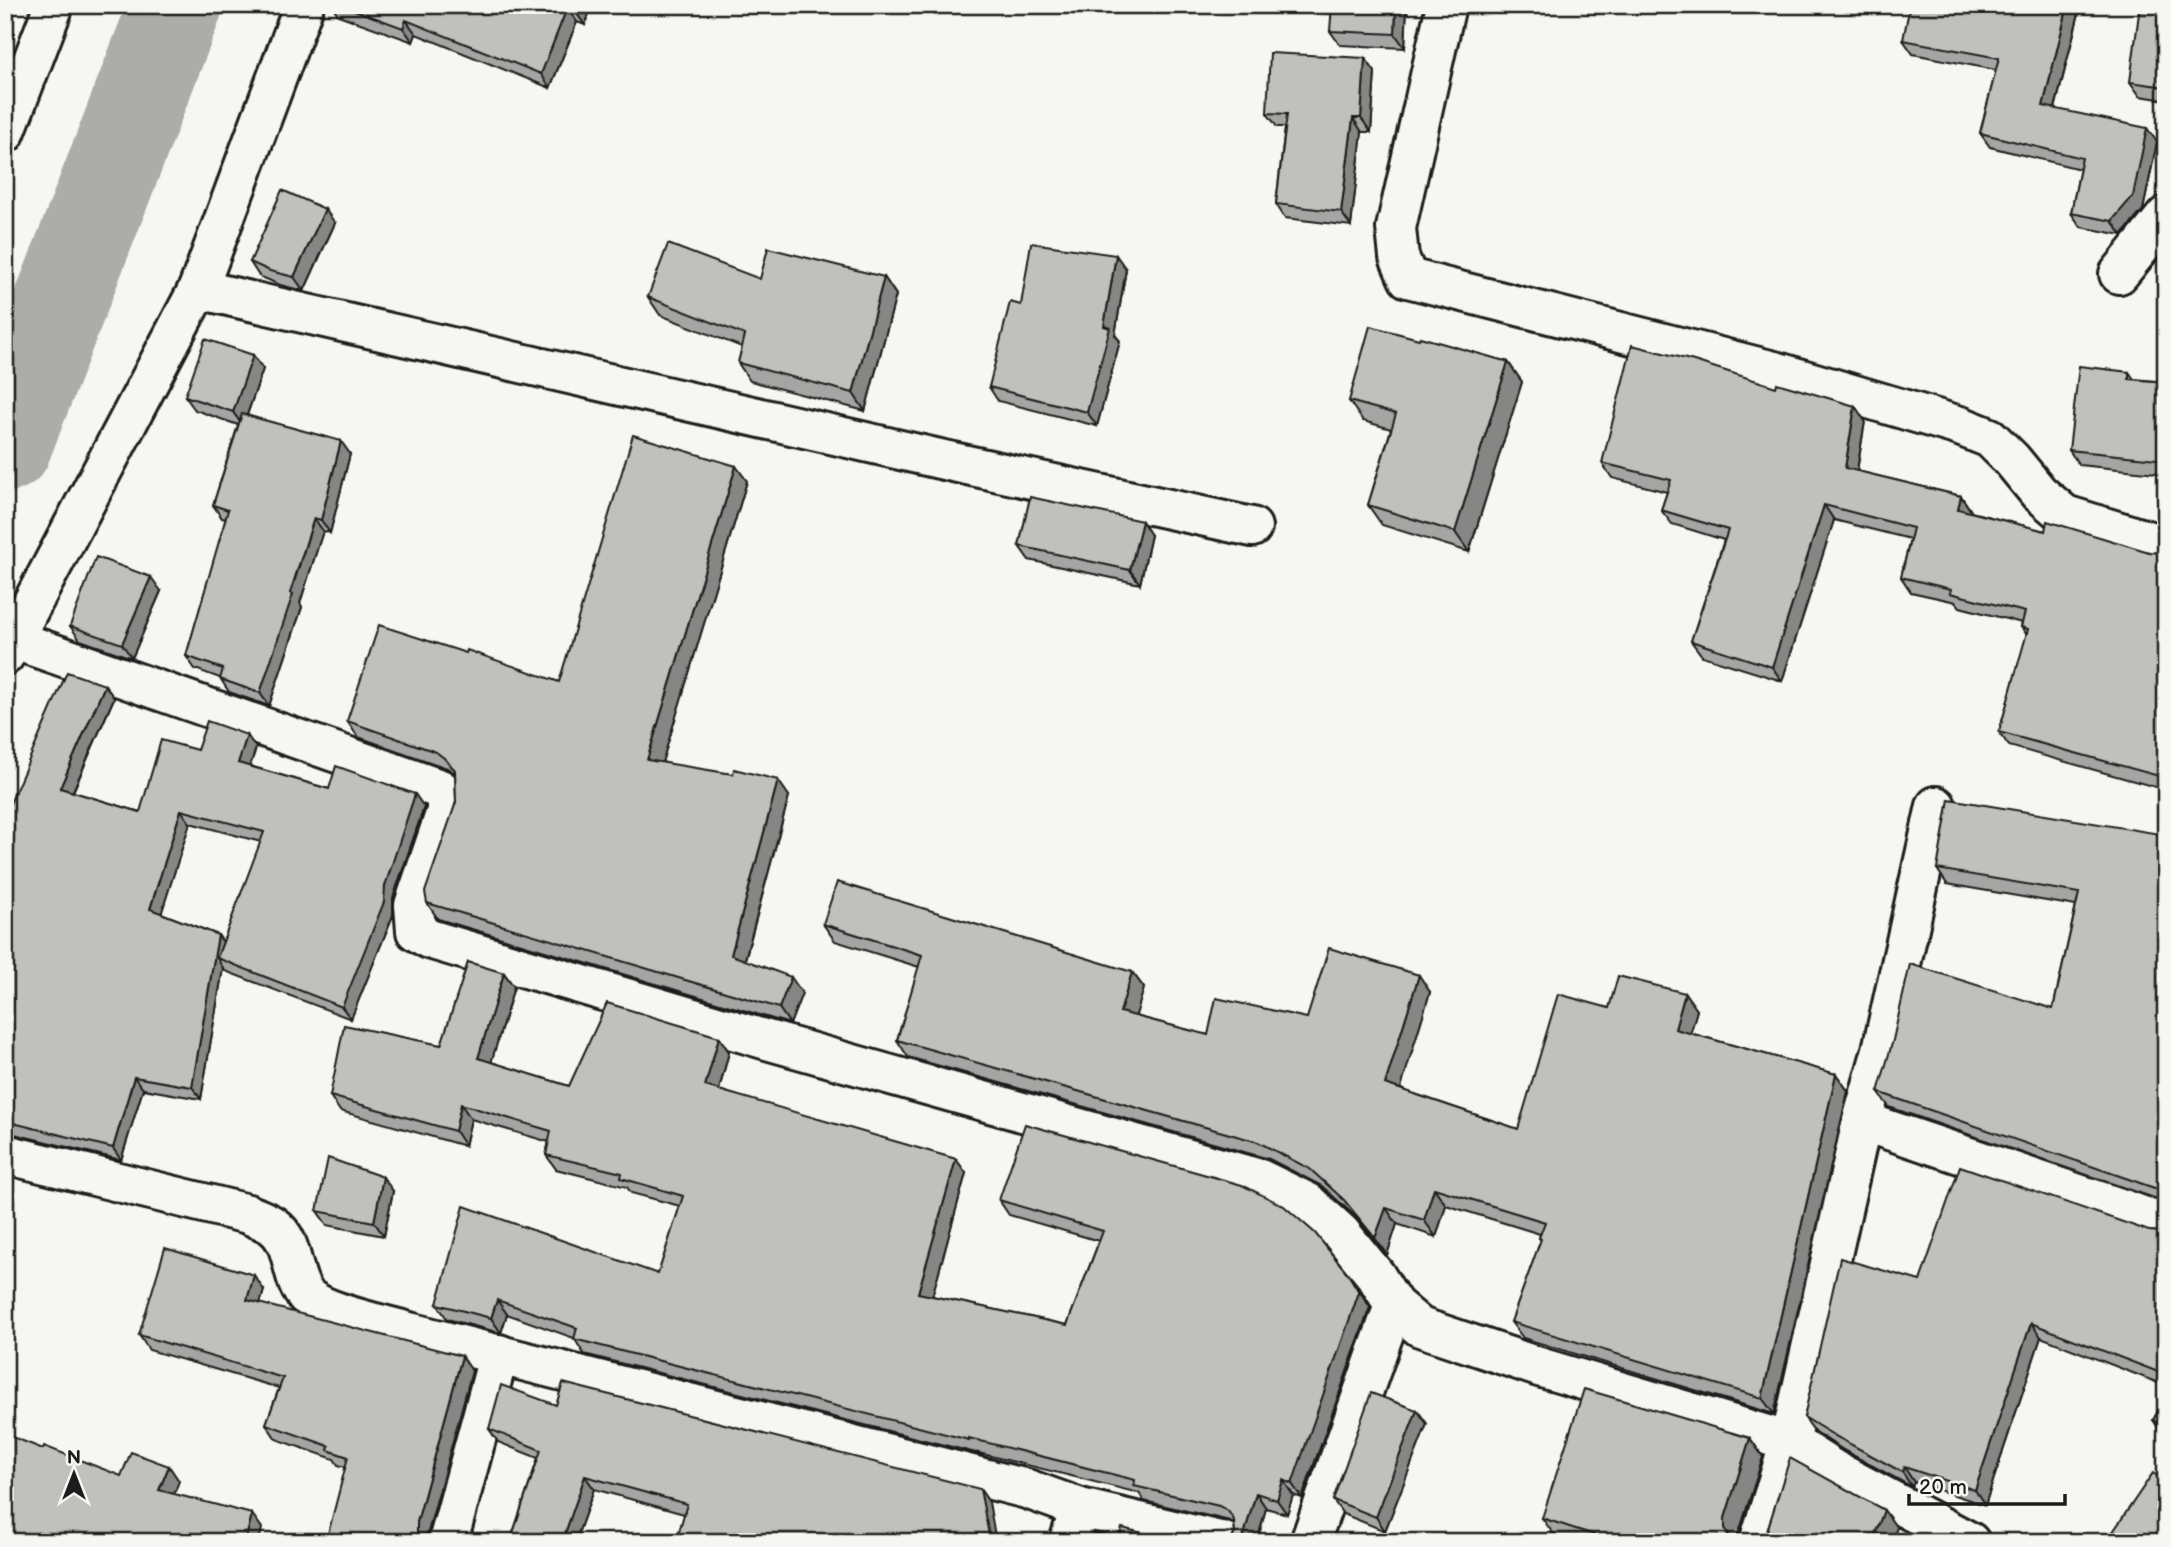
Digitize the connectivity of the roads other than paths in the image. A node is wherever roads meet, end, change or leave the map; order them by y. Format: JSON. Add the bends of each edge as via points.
{"nodes":[{"id":1,"x":54,"y":5,"type":"edge"},
{"id":2,"x":304,"y":5,"type":"edge"},
{"id":3,"x":1446,"y":5,"type":"edge"},
{"id":4,"x":5,"y":133,"type":"edge"},
{"id":5,"x":2166,"y":216,"type":"edge"},
{"id":6,"x":2119,"y":274,"type":"dead end"},
{"id":7,"x":198,"y":289,"type":"junction"},
{"id":8,"x":1252,"y":527,"type":"dead end"},
{"id":9,"x":2166,"y":546,"type":"edge"},
{"id":10,"x":10,"y":648,"type":"edge"},
{"id":11,"x":1936,"y":806,"type":"dead end"},
{"id":12,"x":1862,"y":1121,"type":"junction"},
{"id":13,"x":5,"y":1154,"type":"edge"},
{"id":14,"x":2166,"y":1225,"type":"edge"},
{"id":15,"x":1394,"y":1305,"type":"junction"},
{"id":16,"x":499,"y":1354,"type":"junction"},
{"id":17,"x":1790,"y":1442,"type":"junction"},
{"id":18,"x":1074,"y":1525,"type":"edge"},
{"id":19,"x":448,"y":1542,"type":"edge"},
{"id":20,"x":1224,"y":1542,"type":"edge"},
{"id":21,"x":1310,"y":1542,"type":"edge"},
{"id":22,"x":1759,"y":1542,"type":"edge"},
{"id":23,"x":1970,"y":1542,"type":"edge"}],
"edges":[{"from":1,"to":4,"type":"street"},
{"from":2,"to":7,"type":"street"},
{"from":3,"to":9,"type":"street","via":[[1396,228],[1399,257],[1408,278],[1778,372],[1960,426],[1990,438],[2065,515]]},
{"from":5,"to":6,"type":"street"},
{"from":7,"to":8,"type":"street"},
{"from":7,"to":10,"type":"street"},
{"from":10,"to":15,"type":"street","via":[[440,789],[446,794],[446,811],[414,905],[416,931],[429,939],[1259,1179],[1307,1202],[1341,1233]]},
{"from":11,"to":12,"type":"street"},
{"from":12,"to":14,"type":"street"},
{"from":12,"to":17,"type":"street"},
{"from":13,"to":16,"type":"street","via":[[248,1214],[274,1226],[288,1243],[307,1297],[326,1308]]},
{"from":15,"to":17,"type":"street","via":[[1420,1326],[1539,1367]]},
{"from":15,"to":21,"type":"street"},
{"from":16,"to":18,"type":"street","via":[[1027,1489]]},
{"from":16,"to":19,"type":"street"},
{"from":17,"to":22,"type":"street"},
{"from":17,"to":23,"type":"street"},
{"from":18,"to":20,"type":"street"}]}
